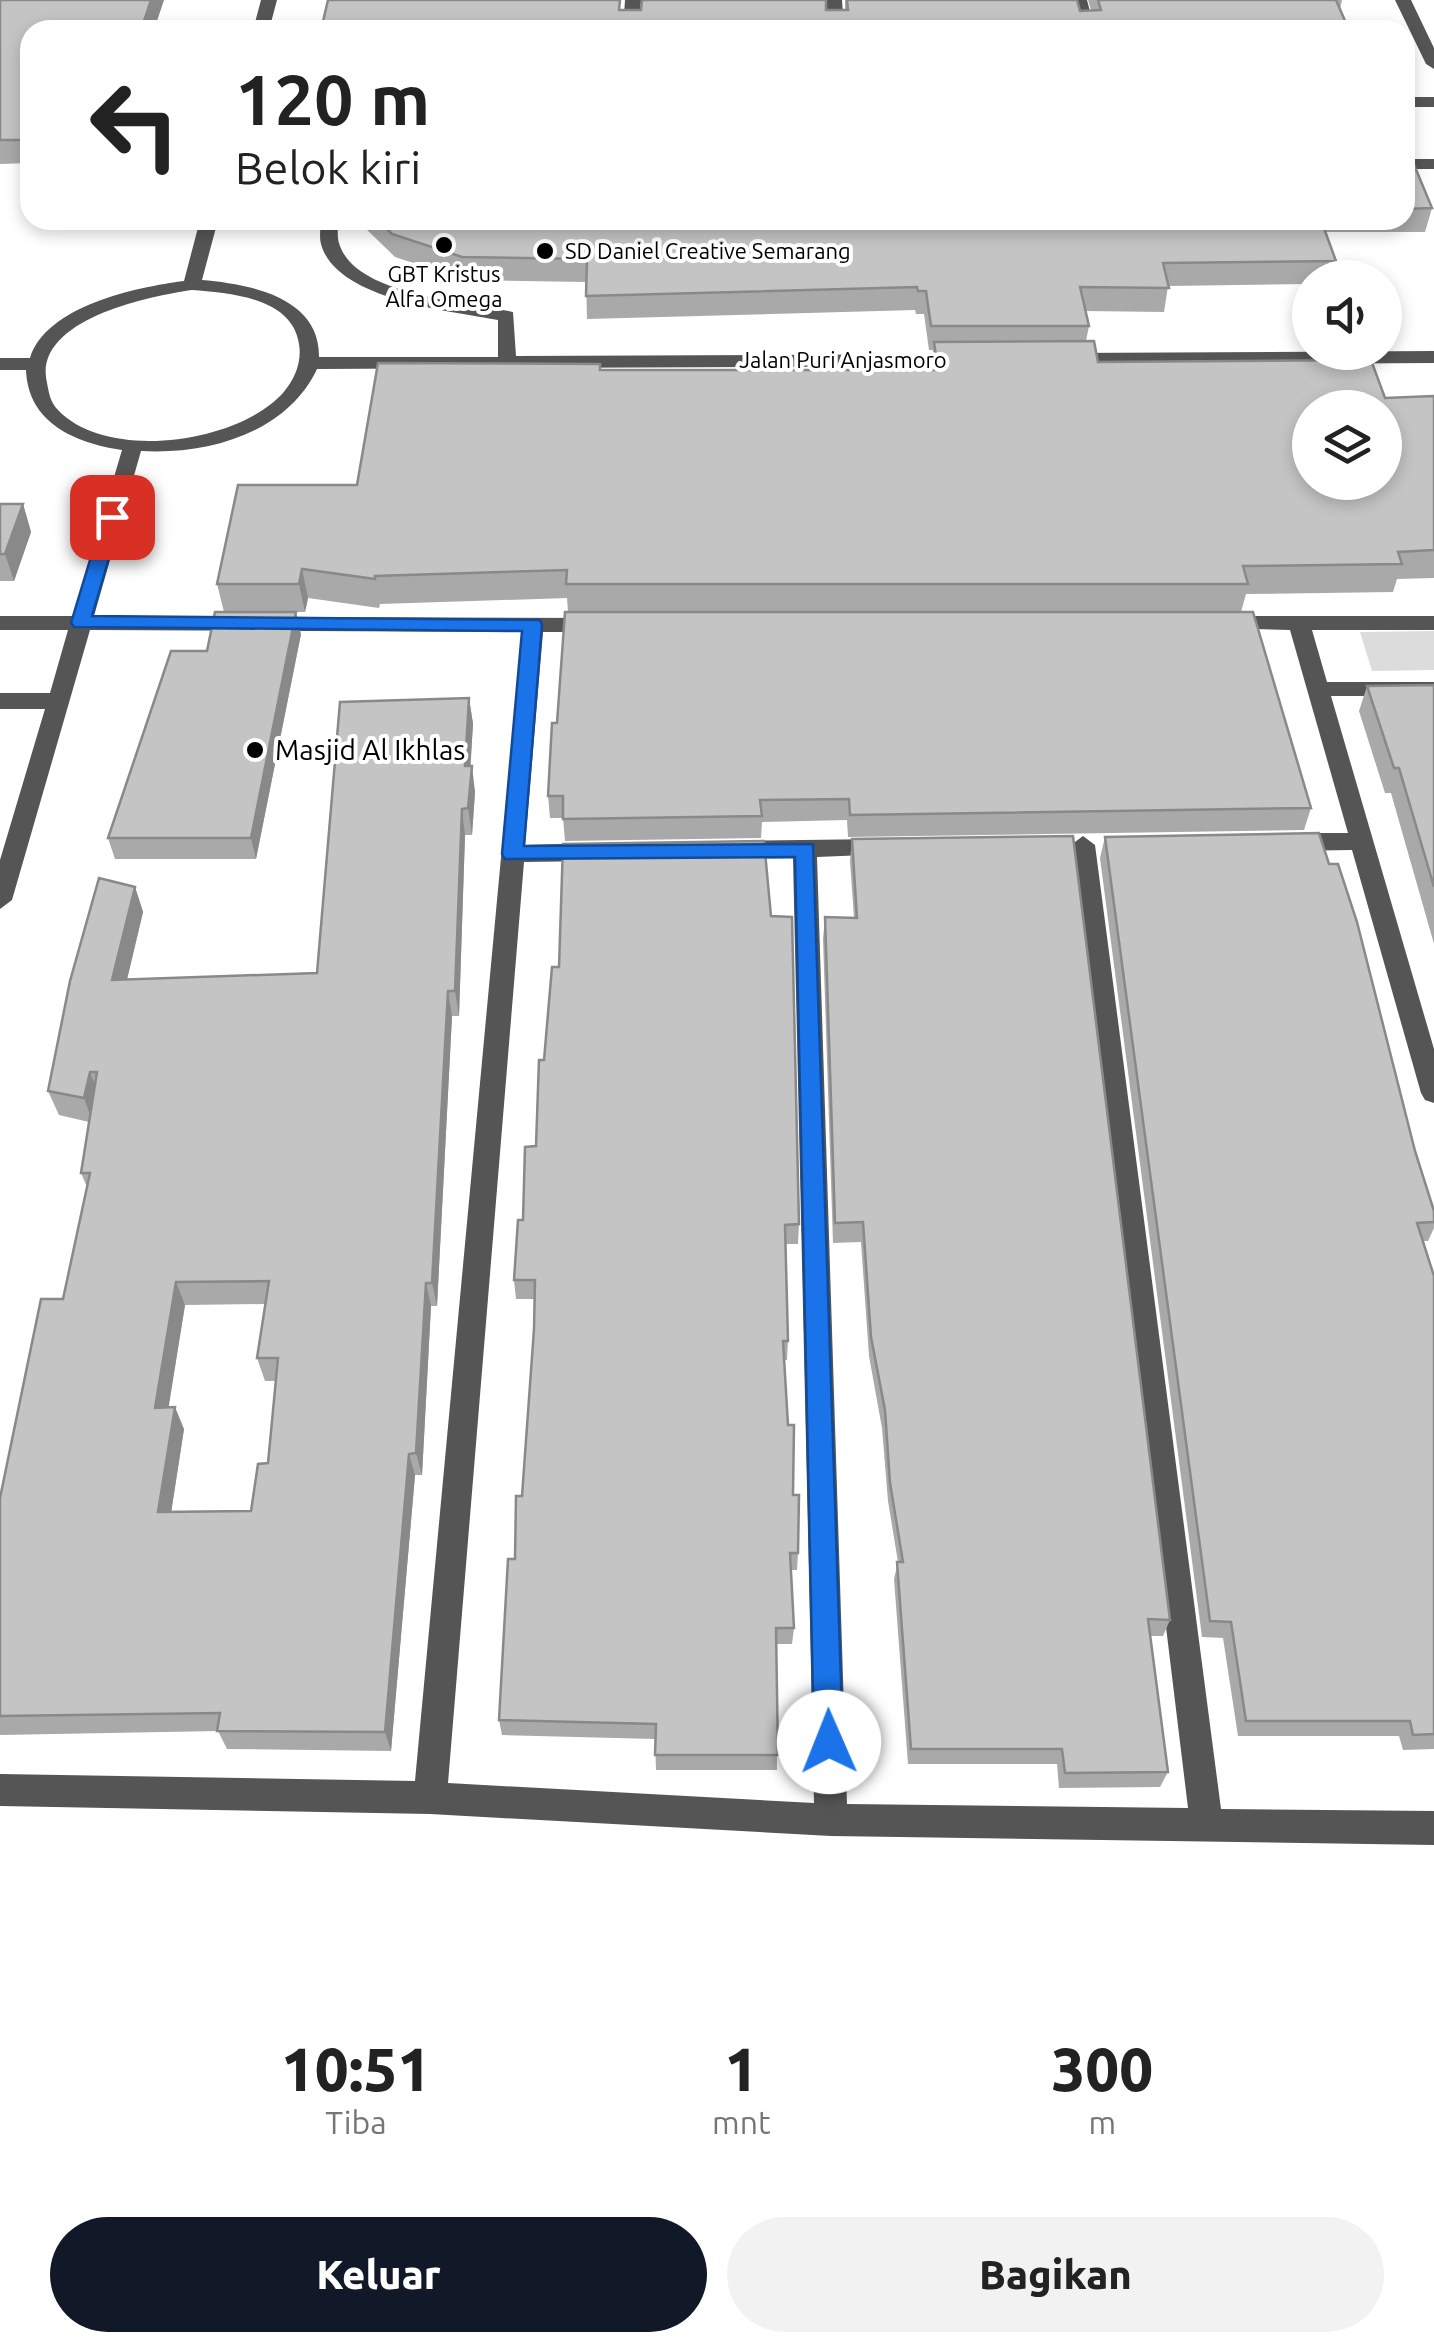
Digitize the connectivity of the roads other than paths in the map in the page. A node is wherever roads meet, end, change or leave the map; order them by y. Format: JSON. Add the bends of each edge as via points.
{"nodes":[{"id":1,"x":1415,"y":26,"type":"edge"},
{"id":2,"x":1434,"y":64,"type":"edge"},
{"id":3,"x":206,"y":230,"type":"edge"},
{"id":4,"x":329,"y":230,"type":"edge"},
{"id":5,"x":192,"y":285,"type":"junction"},
{"id":6,"x":1434,"y":357,"type":"edge"},
{"id":7,"x":1040,"y":359,"type":"edge"},
{"id":8,"x":980,"y":360,"type":"edge"},
{"id":9,"x":507,"y":362,"type":"junction"},
{"id":10,"x":311,"y":363,"type":"junction"},
{"id":11,"x":0,"y":364,"type":"edge"},
{"id":12,"x":36,"y":364,"type":"junction"},
{"id":13,"x":133,"y":446,"type":"junction"},
{"id":14,"x":81,"y":623,"type":"junction"},
{"id":15,"x":1299,"y":623,"type":"junction"},
{"id":16,"x":1434,"y":623,"type":"edge"},
{"id":17,"x":0,"y":624,"type":"edge"},
{"id":18,"x":1201,"y":624,"type":"edge"},
{"id":19,"x":533,"y":625,"type":"junction"},
{"id":20,"x":611,"y":625,"type":"edge"},
{"id":21,"x":1320,"y":689,"type":"junction"},
{"id":22,"x":1434,"y":689,"type":"edge"},
{"id":23,"x":58,"y":701,"type":"junction"},
{"id":24,"x":0,"y":702,"type":"edge"},
{"id":25,"x":1362,"y":840,"type":"junction"},
{"id":26,"x":1262,"y":842,"type":"edge"},
{"id":27,"x":1083,"y":845,"type":"dead end"},
{"id":28,"x":904,"y":848,"type":"edge"},
{"id":29,"x":806,"y":850,"type":"junction"},
{"id":30,"x":708,"y":851,"type":"edge"},
{"id":31,"x":630,"y":852,"type":"edge"},
{"id":32,"x":512,"y":854,"type":"junction"},
{"id":33,"x":0,"y":900,"type":"edge"},
{"id":34,"x":1434,"y":1093,"type":"edge"},
{"id":35,"x":0,"y":1790,"type":"edge"},
{"id":36,"x":430,"y":1798,"type":"junction"},
{"id":37,"x":831,"y":1820,"type":"junction"},
{"id":38,"x":1206,"y":1823,"type":"junction"},
{"id":39,"x":1434,"y":1828,"type":"edge"}],
"edges":[{"from":1,"to":2,"type":"street"},
{"from":3,"to":5,"type":"street"},
{"from":4,"to":9,"type":"street","via":[[330,246],[351,272],[394,295],[507,316]]},
{"from":5,"to":10,"type":"street","via":[[233,288],[295,316],[310,338]]},
{"from":5,"to":12,"type":"street","via":[[137,293],[77,318],[50,339]]},
{"from":6,"to":7,"type":"street"},
{"from":8,"to":9,"type":"street","name":"Jalan Puri Anjasmoro"},
{"from":9,"to":10,"type":"street","name":"Jalan Puri Anjasmoro"},
{"from":10,"to":13,"type":"street","via":[[298,390],[270,414],[230,433]]},
{"from":11,"to":12,"type":"street"},
{"from":12,"to":13,"type":"street","via":[[35,387],[45,409],[66,427]]},
{"from":13,"to":14,"type":"street"},
{"from":14,"to":17,"type":"street"},
{"from":14,"to":19,"type":"street"},
{"from":14,"to":23,"type":"street"},
{"from":15,"to":16,"type":"street"},
{"from":15,"to":18,"type":"street"},
{"from":15,"to":21,"type":"street"},
{"from":19,"to":20,"type":"street"},
{"from":19,"to":32,"type":"street"},
{"from":21,"to":22,"type":"street"},
{"from":21,"to":25,"type":"street"},
{"from":23,"to":24,"type":"street"},
{"from":23,"to":33,"type":"street"},
{"from":25,"to":26,"type":"street"},
{"from":25,"to":34,"type":"street"},
{"from":27,"to":38,"type":"street"},
{"from":28,"to":29,"type":"street"},
{"from":29,"to":30,"type":"street"},
{"from":29,"to":37,"type":"street"},
{"from":31,"to":32,"type":"street"},
{"from":32,"to":36,"type":"street"},
{"from":35,"to":36,"type":"street"},
{"from":36,"to":37,"type":"street"},
{"from":37,"to":38,"type":"street"},
{"from":38,"to":39,"type":"street"}]}
